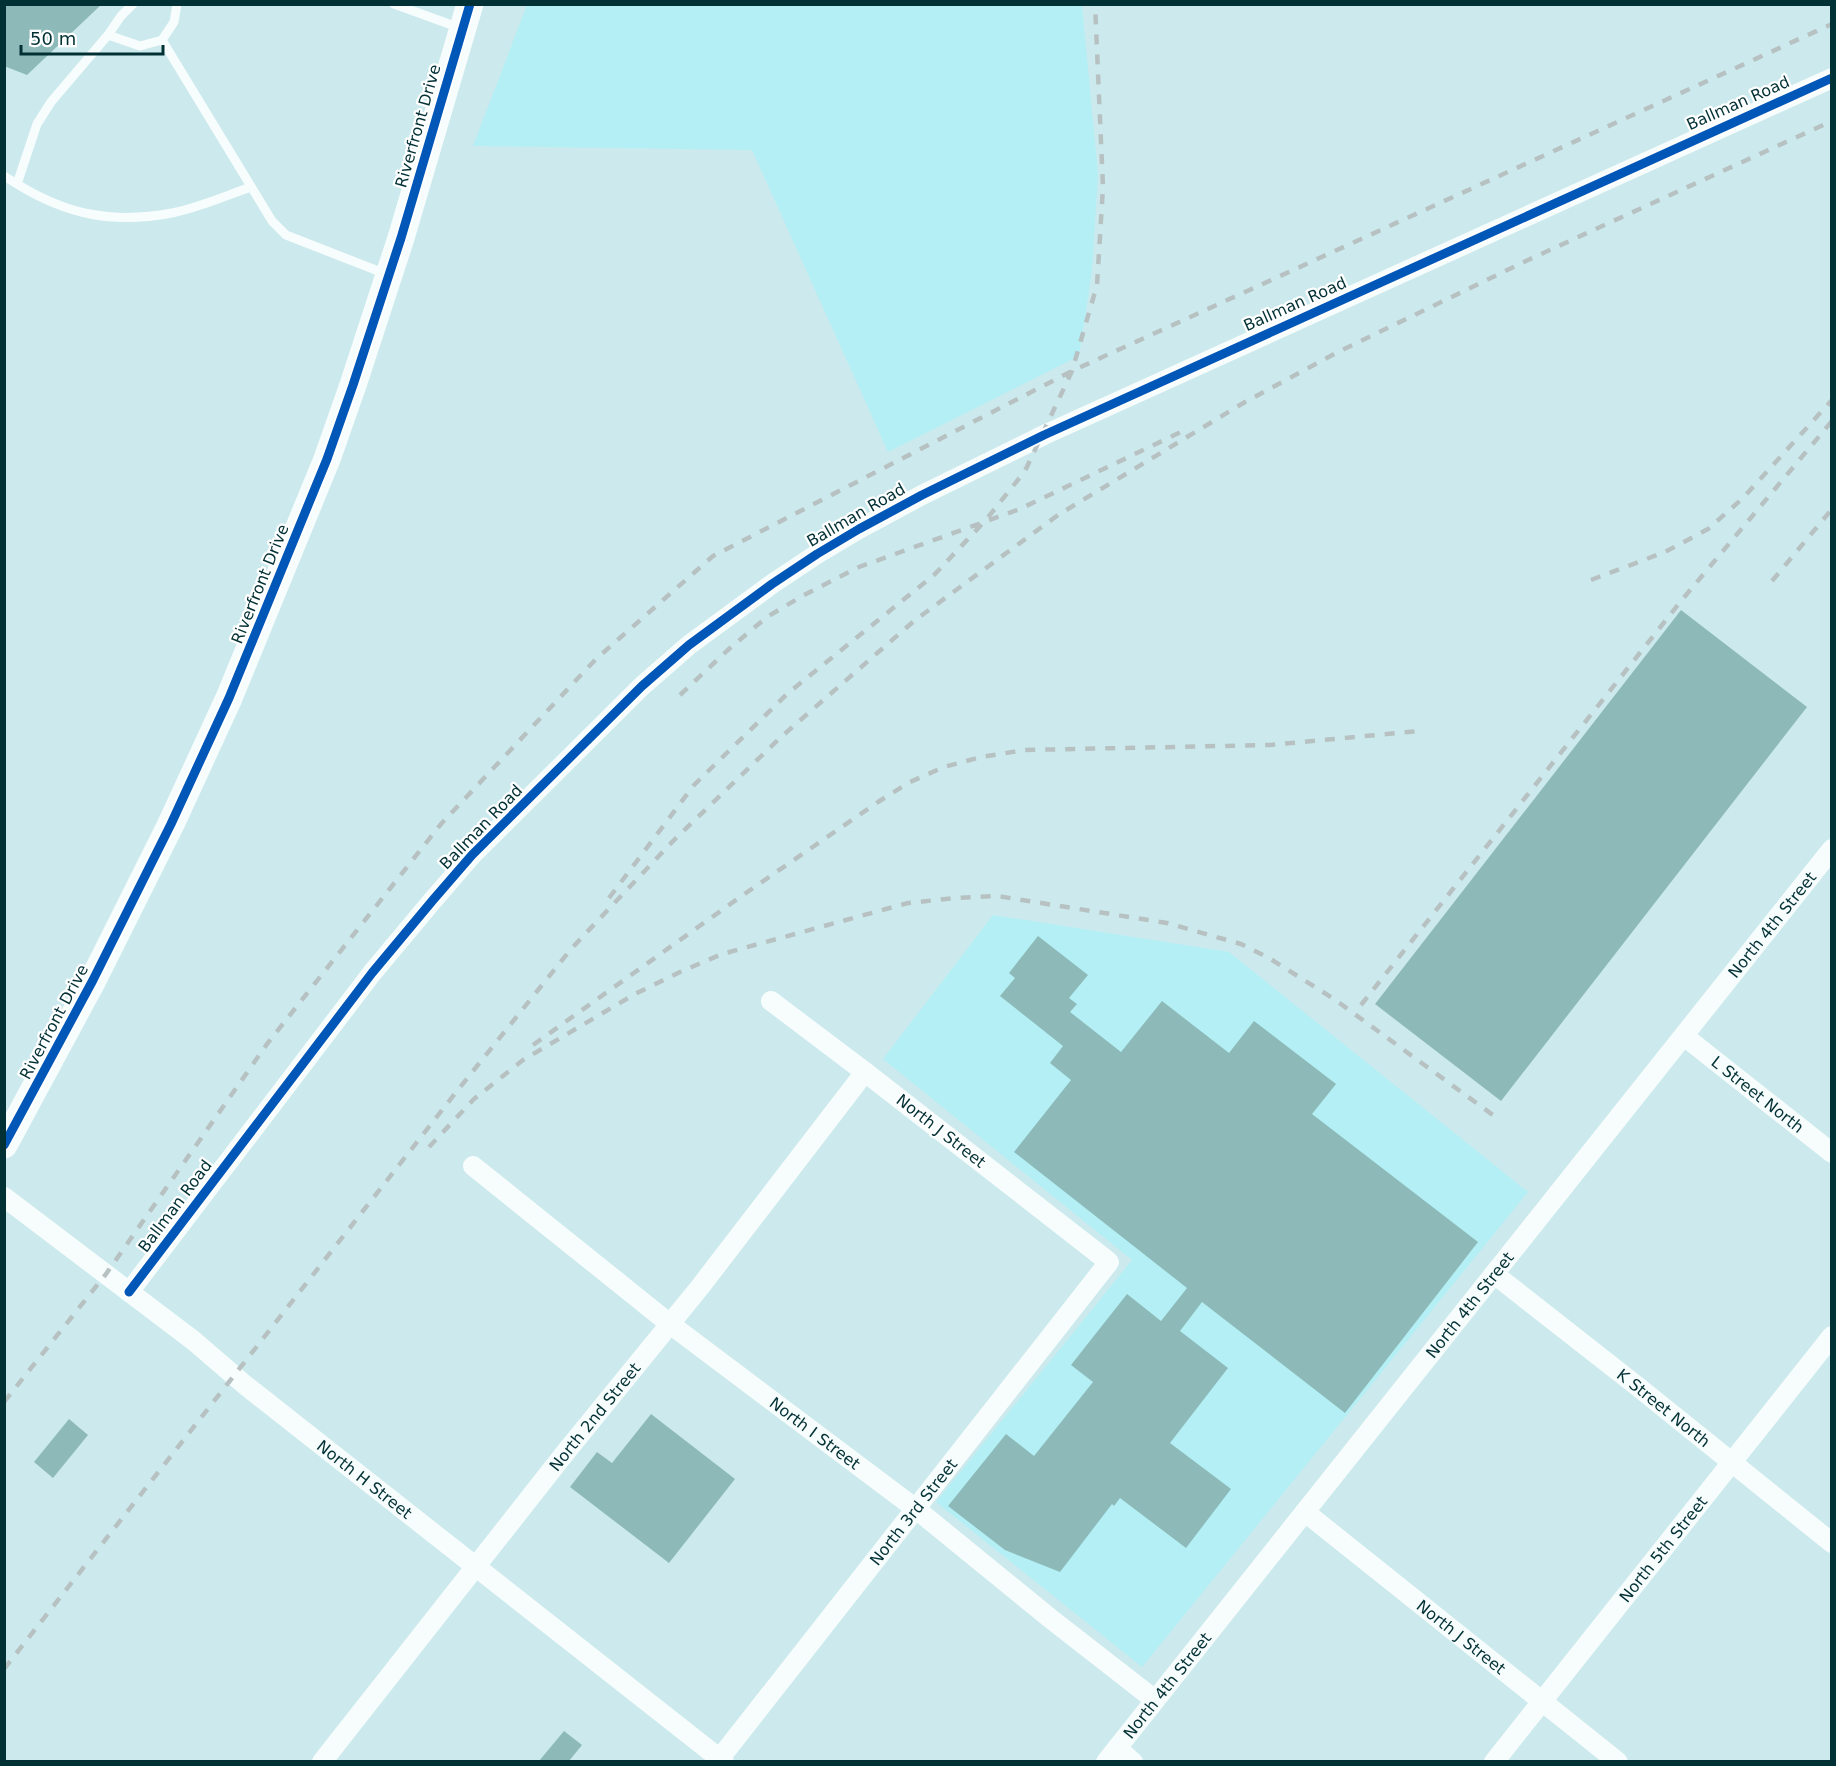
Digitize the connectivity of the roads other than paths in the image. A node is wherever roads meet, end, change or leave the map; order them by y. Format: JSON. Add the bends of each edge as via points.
{"nodes":[{"id":1,"x":133,"y":4,"type":"edge"},
{"id":2,"x":177,"y":4,"type":"edge"},
{"id":3,"x":394,"y":4,"type":"edge"},
{"id":4,"x":466,"y":16,"type":"edge"},
{"id":5,"x":108,"y":35,"type":"junction"},
{"id":6,"x":162,"y":40,"type":"junction"},
{"id":7,"x":1832,"y":78,"type":"edge"},
{"id":8,"x":4,"y":176,"type":"edge"},
{"id":9,"x":17,"y":184,"type":"junction"},
{"id":10,"x":251,"y":187,"type":"junction"},
{"id":11,"x":388,"y":275,"type":"junction"},
{"id":12,"x":1832,"y":849,"type":"edge"},
{"id":13,"x":771,"y":1001,"type":"dead end"},
{"id":14,"x":1684,"y":1036,"type":"junction"},
{"id":15,"x":865,"y":1072,"type":"junction"},
{"id":16,"x":4,"y":1145,"type":"edge"},
{"id":17,"x":1832,"y":1153,"type":"edge"},
{"id":18,"x":473,"y":1166,"type":"dead end"},
{"id":19,"x":4,"y":1197,"type":"edge"},
{"id":20,"x":1109,"y":1262,"type":"joint"},
{"id":21,"x":1494,"y":1274,"type":"junction"},
{"id":22,"x":129,"y":1292,"type":"junction"},
{"id":23,"x":670,"y":1324,"type":"junction"},
{"id":24,"x":1832,"y":1336,"type":"edge"},
{"id":25,"x":1732,"y":1462,"type":"junction"},
{"id":26,"x":916,"y":1509,"type":"junction"},
{"id":27,"x":1305,"y":1512,"type":"junction"},
{"id":28,"x":1832,"y":1543,"type":"edge"},
{"id":29,"x":476,"y":1567,"type":"junction"},
{"id":30,"x":1155,"y":1700,"type":"junction"},
{"id":31,"x":1542,"y":1701,"type":"junction"},
{"id":32,"x":1111,"y":1755,"type":"edge"},
{"id":33,"x":720,"y":1760,"type":"edge"},
{"id":34,"x":322,"y":1761,"type":"edge"},
{"id":35,"x":1133,"y":1761,"type":"edge"},
{"id":36,"x":1494,"y":1761,"type":"edge"},
{"id":37,"x":1618,"y":1761,"type":"edge"}],
"edges":[{"from":1,"to":5,"type":"lane"},
{"from":2,"to":6,"type":"lane","via":[[174,22]]},
{"from":3,"to":4,"type":"lane"},
{"from":4,"to":11,"type":"street","name":"Riverfront Drive"},
{"from":5,"to":6,"type":"lane","via":[[140,46]]},
{"from":5,"to":9,"type":"lane","via":[[37,124]]},
{"from":6,"to":10,"type":"lane"},
{"from":7,"to":22,"type":"street","name":"Ballman Road","via":[[1044,435],[859,529],[772,584],[689,645],[642,686],[472,855],[372,973]]},
{"from":8,"to":9,"type":"lane"},
{"from":9,"to":10,"type":"lane","via":[[43,200],[90,215],[129,219],[174,213]]},
{"from":10,"to":11,"type":"lane","via":[[272,221],[286,235]]},
{"from":11,"to":16,"type":"street","name":"Riverfront Drive","via":[[327,459],[229,698],[93,980]]},
{"from":12,"to":14,"type":"street","name":"North 4th Street"},
{"from":13,"to":15,"type":"street","name":"North J Street"},
{"from":14,"to":17,"type":"street","name":"L Street North"},
{"from":14,"to":21,"type":"street","name":"North 4th Street"},
{"from":15,"to":20,"type":"street","name":"North J Street"},
{"from":15,"to":23,"type":"street","name":"North 2nd Street"},
{"from":18,"to":23,"type":"street","name":"North I Street"},
{"from":19,"to":22,"type":"street","name":"North H Street"},
{"from":20,"to":26,"type":"street","name":"North 3rd Street"},
{"from":21,"to":25,"type":"street","name":"K Street North"},
{"from":21,"to":27,"type":"street","name":"North 4th Street"},
{"from":22,"to":29,"type":"street","name":"North H Street"},
{"from":23,"to":26,"type":"street","name":"North I Street"},
{"from":23,"to":29,"type":"street","name":"North 2nd Street"},
{"from":24,"to":25,"type":"street","name":"North 5th Street"},
{"from":25,"to":28,"type":"street","name":"K Street North"},
{"from":25,"to":31,"type":"street","name":"North 5th Street"},
{"from":26,"to":30,"type":"street","name":"North I Street"},
{"from":26,"to":33,"type":"street","name":"North 3rd Street"},
{"from":27,"to":30,"type":"street","name":"North 4th Street"},
{"from":27,"to":31,"type":"street","name":"North J Street"},
{"from":29,"to":33,"type":"street","name":"North H Street"},
{"from":29,"to":34,"type":"street","name":"North 2nd Street"},
{"from":30,"to":32,"type":"street","name":"North 4th Street"},
{"from":31,"to":36,"type":"street","name":"North 5th Street"},
{"from":31,"to":37,"type":"street","name":"North J Street"},
{"from":32,"to":35,"type":"street"}]}
